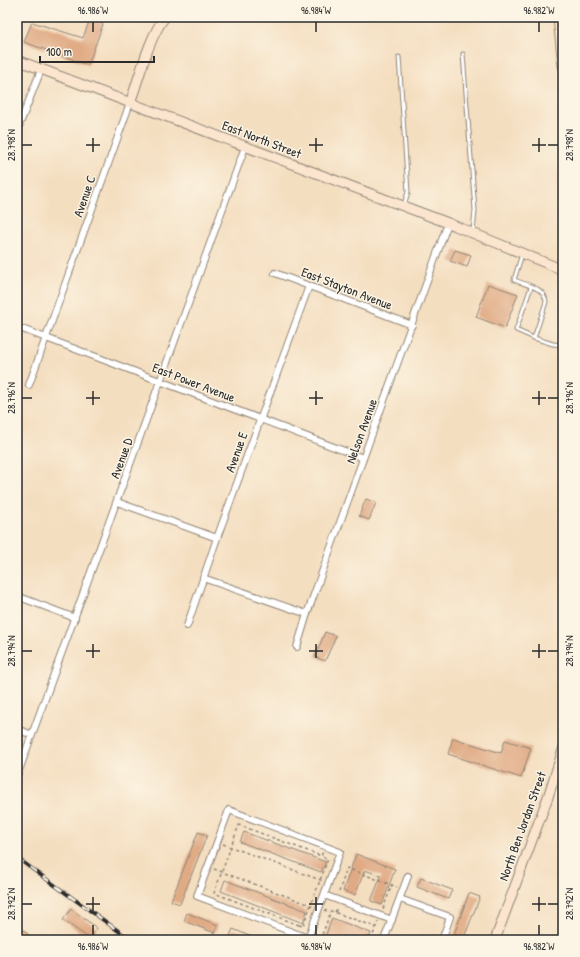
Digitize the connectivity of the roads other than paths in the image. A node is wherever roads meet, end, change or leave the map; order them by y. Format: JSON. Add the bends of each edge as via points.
{"nodes":[{"id":1,"x":165,"y":17,"type":"edge"},
{"id":2,"x":560,"y":20,"type":"edge"},
{"id":3,"x":463,"y":54,"type":"dead end"},
{"id":4,"x":399,"y":56,"type":"dead end"},
{"id":5,"x":17,"y":60,"type":"edge"},
{"id":6,"x":563,"y":66,"type":"edge"},
{"id":7,"x":40,"y":70,"type":"junction"},
{"id":8,"x":130,"y":103,"type":"junction"},
{"id":9,"x":17,"y":131,"type":"edge"},
{"id":10,"x":245,"y":147,"type":"junction"},
{"id":11,"x":403,"y":206,"type":"junction"},
{"id":12,"x":448,"y":223,"type":"junction"},
{"id":13,"x":473,"y":234,"type":"junction"},
{"id":14,"x":522,"y":254,"type":"junction"},
{"id":15,"x":563,"y":270,"type":"edge"},
{"id":16,"x":275,"y":273,"type":"dead end"},
{"id":17,"x":309,"y":286,"type":"junction"},
{"id":18,"x":531,"y":287,"type":"junction"},
{"id":19,"x":412,"y":325,"type":"junction"},
{"id":20,"x":17,"y":327,"type":"edge"},
{"id":21,"x":534,"y":338,"type":"junction"},
{"id":22,"x":47,"y":339,"type":"junction"},
{"id":23,"x":563,"y":345,"type":"edge"},
{"id":24,"x":161,"y":382,"type":"junction"},
{"id":25,"x":29,"y":385,"type":"dead end"},
{"id":26,"x":260,"y":419,"type":"junction"},
{"id":27,"x":363,"y":458,"type":"junction"},
{"id":28,"x":117,"y":502,"type":"junction"},
{"id":29,"x":217,"y":538,"type":"junction"},
{"id":30,"x":204,"y":578,"type":"junction"},
{"id":31,"x":17,"y":596,"type":"edge"},
{"id":32,"x":307,"y":614,"type":"junction"},
{"id":33,"x":75,"y":618,"type":"junction"},
{"id":34,"x":187,"y":626,"type":"dead end"},
{"id":35,"x":297,"y":647,"type":"dead end"},
{"id":36,"x":17,"y":729,"type":"edge"},
{"id":37,"x":32,"y":735,"type":"junction"},
{"id":38,"x":563,"y":750,"type":"edge"},
{"id":39,"x":17,"y":776,"type":"edge"},
{"id":40,"x":408,"y":876,"type":"dead end"},
{"id":41,"x":324,"y":895,"type":"junction"},
{"id":42,"x":400,"y":899,"type":"junction"},
{"id":43,"x":392,"y":920,"type":"junction"},
{"id":44,"x":17,"y":932,"type":"edge"},
{"id":45,"x":307,"y":939,"type":"edge"},
{"id":46,"x":26,"y":940,"type":"edge"},
{"id":47,"x":384,"y":940,"type":"edge"},
{"id":48,"x":442,"y":940,"type":"edge"},
{"id":49,"x":495,"y":940,"type":"edge"}],
"edges":[{"from":1,"to":8,"type":"street","name":"Avenue C","via":[[152,40]]},
{"from":2,"to":6,"type":"street"},
{"from":3,"to":13,"type":"lane","via":[[475,210]]},
{"from":4,"to":11,"type":"lane","via":[[408,192]]},
{"from":5,"to":7,"type":"street","name":"East North Street"},
{"from":7,"to":8,"type":"street","name":"East North Street"},
{"from":7,"to":9,"type":"street"},
{"from":8,"to":10,"type":"street","name":"East North Street"},
{"from":8,"to":22,"type":"street","name":"Avenue C"},
{"from":10,"to":11,"type":"street","name":"East North Street"},
{"from":10,"to":24,"type":"street","name":"Avenue D"},
{"from":11,"to":12,"type":"street","name":"East North Street"},
{"from":12,"to":13,"type":"street","name":"East North Street"},
{"from":12,"to":19,"type":"street","name":"Nelson Avenue"},
{"from":13,"to":14,"type":"street","name":"East North Street"},
{"from":14,"to":15,"type":"street","name":"East North Street"},
{"from":14,"to":18,"type":"lane","via":[[514,280]]},
{"from":16,"to":17,"type":"street","name":"East Stayton Avenue"},
{"from":17,"to":19,"type":"street","name":"East Stayton Avenue"},
{"from":17,"to":26,"type":"street","name":"Avenue E"},
{"from":18,"to":21,"type":"lane","via":[[539,290],[546,302]]},
{"from":18,"to":21,"type":"lane","via":[[516,330]]},
{"from":19,"to":27,"type":"street","name":"Nelson Avenue"},
{"from":20,"to":22,"type":"street","name":"East Power Avenue"},
{"from":21,"to":23,"type":"lane"},
{"from":22,"to":24,"type":"street","name":"East Power Avenue"},
{"from":22,"to":25,"type":"street","name":"Avenue C"},
{"from":24,"to":26,"type":"street","name":"East Power Avenue"},
{"from":24,"to":28,"type":"street","name":"Avenue D"},
{"from":26,"to":27,"type":"street","name":"East Power Avenue"},
{"from":26,"to":29,"type":"street","name":"Avenue E"},
{"from":27,"to":32,"type":"street","name":"Nelson Avenue"},
{"from":28,"to":29,"type":"street"},
{"from":28,"to":33,"type":"street","name":"Avenue D"},
{"from":29,"to":30,"type":"street","name":"Avenue E"},
{"from":30,"to":32,"type":"street"},
{"from":30,"to":34,"type":"street","name":"Avenue E"},
{"from":31,"to":33,"type":"street"},
{"from":32,"to":35,"type":"street","name":"Nelson Avenue"},
{"from":33,"to":37,"type":"street","name":"Avenue D"},
{"from":36,"to":37,"type":"street"},
{"from":37,"to":39,"type":"street","name":"Avenue D"},
{"from":38,"to":49,"type":"street","name":"North Ben Jordan Street"},
{"from":40,"to":42,"type":"street"},
{"from":41,"to":43,"type":"street"},
{"from":41,"to":45,"type":"street"},
{"from":41,"to":45,"type":"street","via":[[340,852],[229,810],[197,896]]},
{"from":42,"to":43,"type":"street"},
{"from":42,"to":48,"type":"street","via":[[450,918]]},
{"from":43,"to":47,"type":"street"},
{"from":44,"to":46,"type":"main road"}]}
